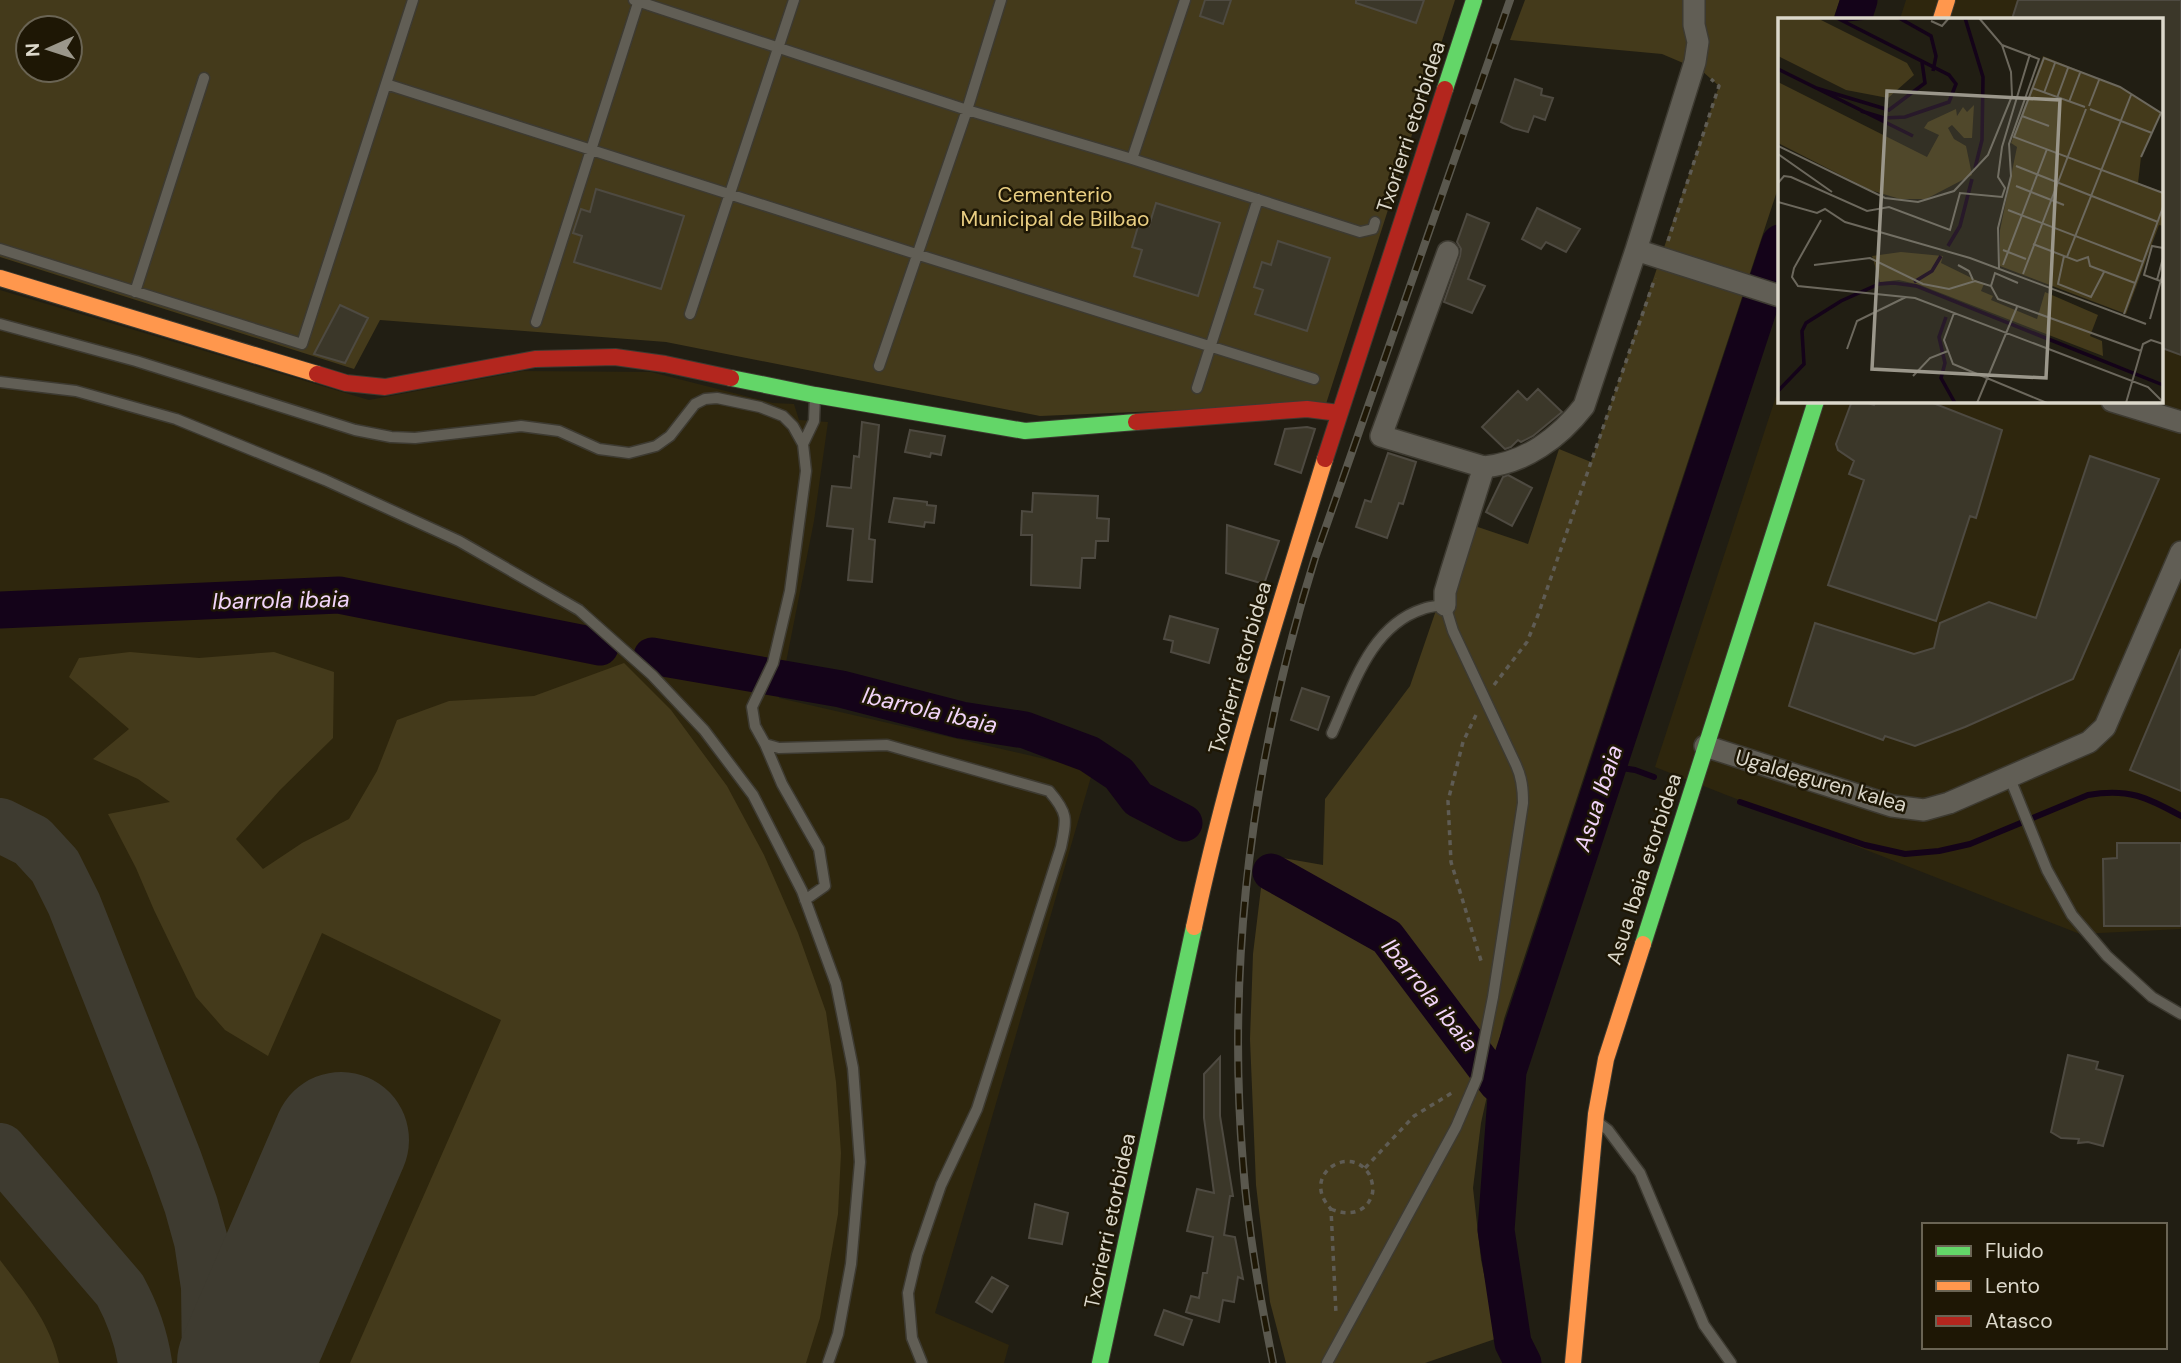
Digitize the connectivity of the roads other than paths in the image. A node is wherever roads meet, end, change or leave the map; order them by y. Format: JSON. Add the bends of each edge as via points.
{"nodes":[{"id":1,"x":413,"y":0,"type":"edge"},
{"id":2,"x":637,"y":0,"type":"edge"},
{"id":3,"x":794,"y":0,"type":"edge"},
{"id":4,"x":1001,"y":0,"type":"edge"},
{"id":5,"x":1185,"y":0,"type":"edge"},
{"id":6,"x":1474,"y":0,"type":"edge"},
{"id":7,"x":1694,"y":0,"type":"edge"},
{"id":8,"x":1947,"y":0,"type":"edge"},
{"id":9,"x":1941,"y":18,"type":"edge"},
{"id":10,"x":779,"y":48,"type":"junction"},
{"id":11,"x":204,"y":78,"type":"dead end"},
{"id":12,"x":386,"y":84,"type":"junction"},
{"id":13,"x":967,"y":110,"type":"junction"},
{"id":14,"x":589,"y":149,"type":"junction"},
{"id":15,"x":1132,"y":159,"type":"junction"},
{"id":16,"x":730,"y":194,"type":"junction"},
{"id":17,"x":1258,"y":199,"type":"junction"},
{"id":18,"x":1375,"y":222,"type":"dead end"},
{"id":19,"x":0,"y":249,"type":"edge"},
{"id":20,"x":1636,"y":250,"type":"junction"},
{"id":21,"x":1448,"y":252,"type":"dead end"},
{"id":22,"x":916,"y":254,"type":"junction"},
{"id":23,"x":0,"y":278,"type":"edge"},
{"id":24,"x":135,"y":292,"type":"junction"},
{"id":25,"x":1778,"y":295,"type":"edge"},
{"id":26,"x":690,"y":314,"type":"dead end"},
{"id":27,"x":536,"y":322,"type":"dead end"},
{"id":28,"x":0,"y":324,"type":"edge"},
{"id":29,"x":1210,"y":346,"type":"junction"},
{"id":30,"x":880,"y":366,"type":"dead end"},
{"id":31,"x":1314,"y":379,"type":"dead end"},
{"id":32,"x":0,"y":382,"type":"edge"},
{"id":33,"x":1197,"y":388,"type":"dead end"},
{"id":34,"x":815,"y":395,"type":"junction"},
{"id":35,"x":1816,"y":402,"type":"edge"},
{"id":36,"x":2115,"y":402,"type":"edge"},
{"id":37,"x":1339,"y":413,"type":"junction"},
{"id":38,"x":2181,"y":422,"type":"edge"},
{"id":39,"x":803,"y":444,"type":"junction"},
{"id":40,"x":1484,"y":467,"type":"junction"},
{"id":41,"x":2181,"y":552,"type":"edge"},
{"id":42,"x":1445,"y":605,"type":"junction"},
{"id":43,"x":1332,"y":733,"type":"dead end"},
{"id":44,"x":765,"y":744,"type":"junction"},
{"id":45,"x":1705,"y":747,"type":"junction"},
{"id":46,"x":2009,"y":776,"type":"junction"},
{"id":47,"x":805,"y":900,"type":"junction"},
{"id":48,"x":2181,"y":1014,"type":"edge"},
{"id":49,"x":1595,"y":1121,"type":"junction"},
{"id":50,"x":828,"y":1363,"type":"edge"},
{"id":51,"x":922,"y":1363,"type":"edge"},
{"id":52,"x":1100,"y":1363,"type":"edge"},
{"id":53,"x":1327,"y":1363,"type":"edge"},
{"id":54,"x":1573,"y":1363,"type":"edge"},
{"id":55,"x":1731,"y":1363,"type":"edge"}],
"edges":[{"from":1,"to":12,"type":"lane"},
{"from":2,"to":10,"type":"lane"},
{"from":2,"to":14,"type":"lane"},
{"from":3,"to":10,"type":"lane"},
{"from":4,"to":13,"type":"lane"},
{"from":5,"to":15,"type":"lane"},
{"from":6,"to":37,"type":"street","name":"Txorierri etorbidea"},
{"from":7,"to":20,"type":"street","via":[[1695,62]]},
{"from":8,"to":9,"type":"street"},
{"from":10,"to":13,"type":"lane"},
{"from":10,"to":16,"type":"lane"},
{"from":11,"to":24,"type":"lane"},
{"from":12,"to":14,"type":"lane"},
{"from":12,"to":24,"type":"lane","via":[[302,344]]},
{"from":13,"to":15,"type":"lane"},
{"from":13,"to":22,"type":"lane"},
{"from":14,"to":16,"type":"lane"},
{"from":14,"to":27,"type":"lane"},
{"from":15,"to":17,"type":"lane"},
{"from":16,"to":22,"type":"lane"},
{"from":16,"to":26,"type":"lane"},
{"from":17,"to":18,"type":"lane","via":[[1360,232],[1373,229]]},
{"from":17,"to":29,"type":"lane"},
{"from":19,"to":24,"type":"lane"},
{"from":20,"to":25,"type":"street"},
{"from":20,"to":40,"type":"street","via":[[1584,406],[1538,449],[1501,466]]},
{"from":21,"to":40,"type":"street","via":[[1381,436]]},
{"from":22,"to":29,"type":"lane"},
{"from":22,"to":30,"type":"lane"},
{"from":23,"to":34,"type":"street","via":[[361,386],[385,387],[535,359],[615,357]]},
{"from":28,"to":39,"type":"lane","via":[[391,437],[521,426],[559,431],[599,449],[629,453],[656,446],[695,404],[717,398],[783,416]]},
{"from":29,"to":31,"type":"lane"},
{"from":29,"to":33,"type":"lane"},
{"from":32,"to":47,"type":"lane","via":[[76,391],[176,419],[460,541],[579,610],[652,675],[704,730],[752,795]]},
{"from":34,"to":37,"type":"street","via":[[1025,431],[1307,409]]},
{"from":34,"to":39,"type":"lane","via":[[814,421]]},
{"from":35,"to":45,"type":"street","name":"Asua Ibaia etorbidea"},
{"from":36,"to":38,"type":"street"},
{"from":37,"to":52,"type":"street","name":"Txorierri etorbidea","via":[[1269,639],[1206,870]]},
{"from":39,"to":44,"type":"lane","via":[[806,471],[790,591],[774,663],[752,707]]},
{"from":40,"to":42,"type":"street"},
{"from":41,"to":46,"type":"street","name":"Ugaldeguren kalea","via":[[2105,727],[2089,742]]},
{"from":42,"to":43,"type":"lane","via":[[1423,609],[1392,626],[1375,643]]},
{"from":42,"to":53,"type":"lane","via":[[1523,789],[1493,997],[1477,1078],[1456,1126]]},
{"from":44,"to":47,"type":"lane","via":[[819,849],[825,886]]},
{"from":44,"to":51,"type":"lane","via":[[779,748],[887,746],[1049,791],[1064,808],[1061,847],[977,1109],[941,1185],[917,1255],[908,1293],[912,1338]]},
{"from":45,"to":46,"type":"street","name":"Ugaldeguren kalea","via":[[1892,806],[1924,810]]},
{"from":45,"to":49,"type":"street","name":"Asua Ibaia etorbidea","via":[[1618,1017]]},
{"from":46,"to":48,"type":"lane","via":[[2047,870],[2072,915],[2107,956],[2152,997]]},
{"from":47,"to":50,"type":"lane","via":[[836,984],[853,1068],[860,1162],[851,1264]]},
{"from":49,"to":54,"type":"street","name":"Asua Ibaia etorbidea"},
{"from":49,"to":55,"type":"lane","via":[[1608,1130],[1640,1173],[1704,1325]]}]}
